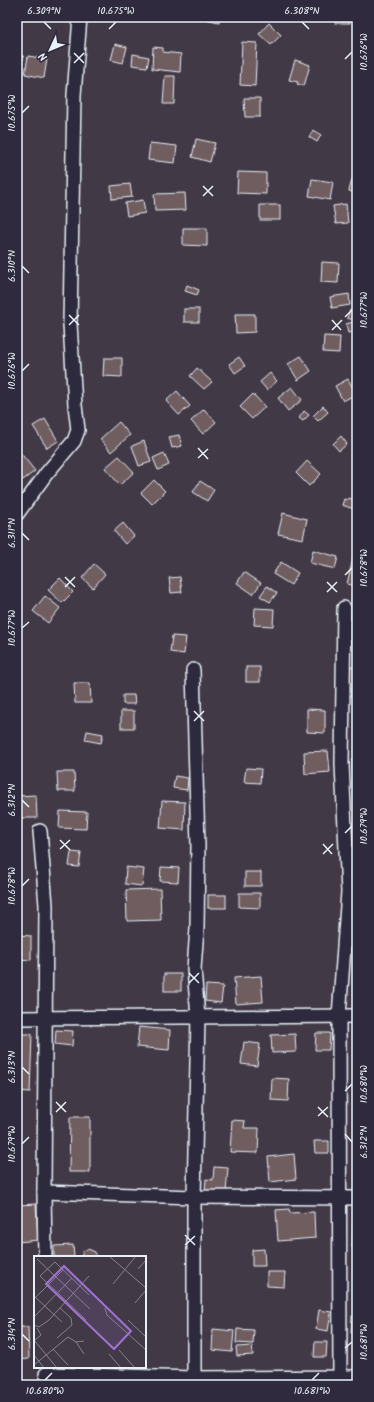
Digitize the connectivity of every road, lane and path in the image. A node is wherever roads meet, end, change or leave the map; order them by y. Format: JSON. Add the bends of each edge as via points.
{"nodes":[{"id":1,"x":80,"y":17,"type":"edge"},
{"id":2,"x":17,"y":514,"type":"edge"},
{"id":3,"x":344,"y":608,"type":"dead end"},
{"id":4,"x":193,"y":670,"type":"dead end"},
{"id":5,"x":40,"y":831,"type":"dead end"},
{"id":6,"x":339,"y":1016,"type":"junction"},
{"id":7,"x":357,"y":1016,"type":"edge"},
{"id":8,"x":198,"y":1017,"type":"junction"},
{"id":9,"x":17,"y":1018,"type":"edge"},
{"id":10,"x":45,"y":1018,"type":"junction"},
{"id":11,"x":44,"y":1192,"type":"junction"},
{"id":12,"x":194,"y":1197,"type":"junction"},
{"id":13,"x":340,"y":1198,"type":"junction"},
{"id":14,"x":357,"y":1198,"type":"edge"},
{"id":15,"x":45,"y":1256,"type":"edge"},
{"id":16,"x":46,"y":1375,"type":"edge"},
{"id":17,"x":357,"y":1378,"type":"edge"},
{"id":18,"x":339,"y":1381,"type":"edge"},
{"id":19,"x":194,"y":1382,"type":"edge"}],
"edges":[{"from":1,"to":2,"type":"street","via":[[74,95],[70,324],[74,406],[78,430],[74,441]]},
{"from":3,"to":6,"type":"street","via":[[342,764],[348,892]]},
{"from":4,"to":8,"type":"street","via":[[198,845],[194,969]]},
{"from":5,"to":10,"type":"street","via":[[46,905]]},
{"from":6,"to":7,"type":"street"},
{"from":6,"to":8,"type":"street"},
{"from":6,"to":13,"type":"street"},
{"from":8,"to":10,"type":"street"},
{"from":8,"to":12,"type":"street"},
{"from":9,"to":10,"type":"street"},
{"from":10,"to":11,"type":"street"},
{"from":11,"to":12,"type":"street"},
{"from":11,"to":15,"type":"street"},
{"from":12,"to":13,"type":"street"},
{"from":12,"to":19,"type":"street"},
{"from":13,"to":14,"type":"street"},
{"from":13,"to":18,"type":"street"},
{"from":16,"to":19,"type":"street"},
{"from":17,"to":18,"type":"street"},
{"from":18,"to":19,"type":"street"}]}
